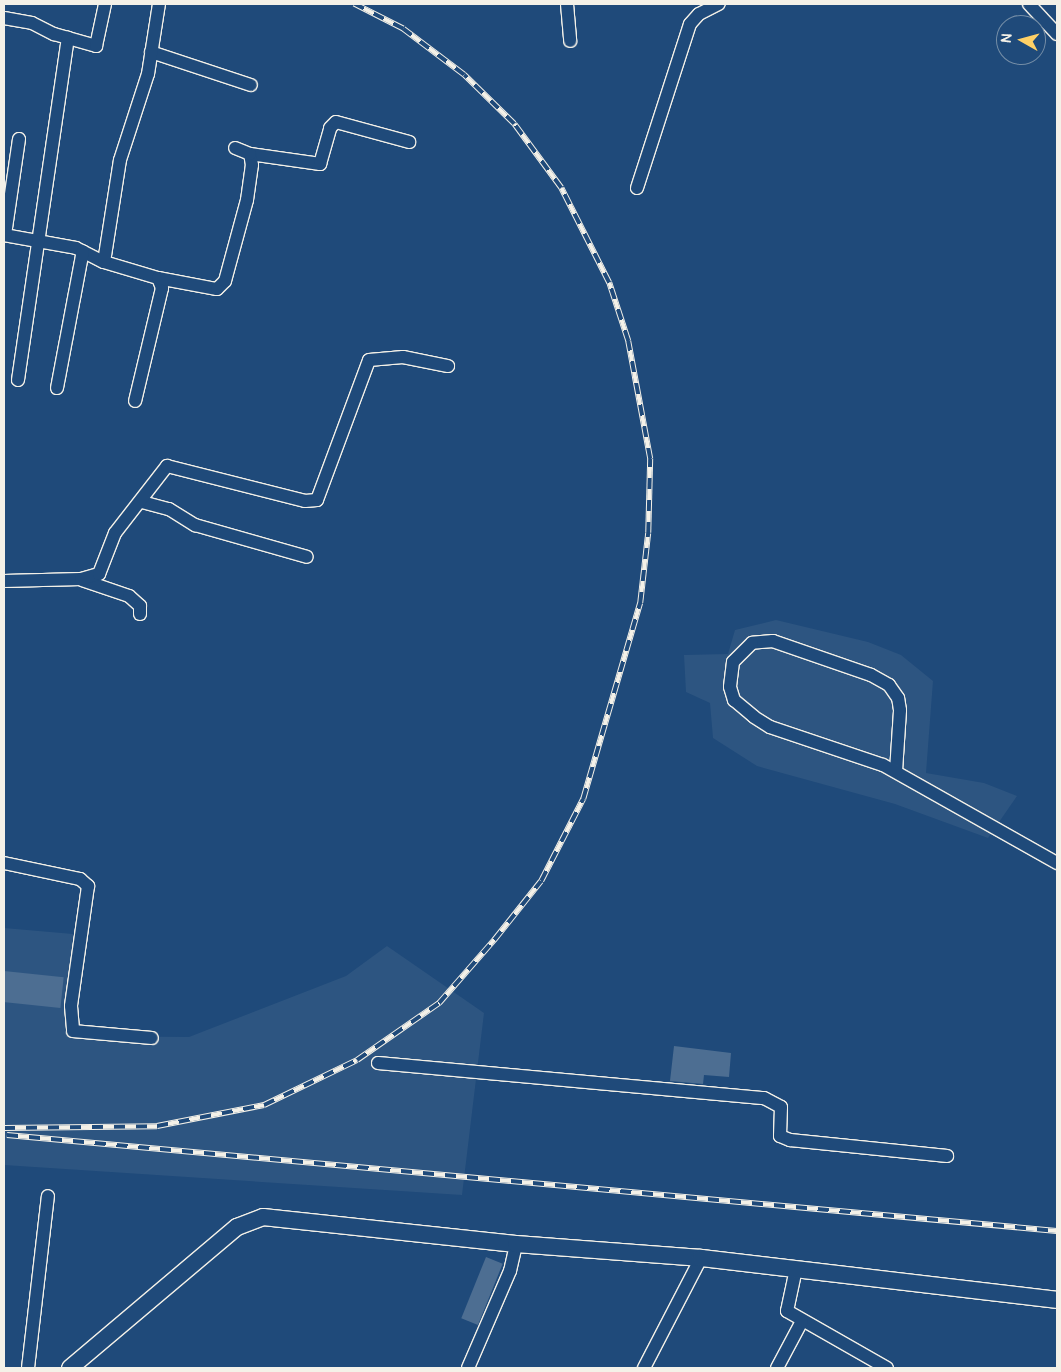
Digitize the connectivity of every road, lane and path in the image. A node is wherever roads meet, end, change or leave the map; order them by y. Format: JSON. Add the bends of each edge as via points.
{"nodes":[{"id":1,"x":106,"y":4,"type":"edge"},
{"id":2,"x":159,"y":4,"type":"edge"},
{"id":3,"x":567,"y":4,"type":"edge"},
{"id":4,"x":719,"y":4,"type":"edge"},
{"id":5,"x":1029,"y":4,"type":"edge"},
{"id":6,"x":1041,"y":14,"type":"junction"},
{"id":7,"x":1057,"y":17,"type":"edge"},
{"id":8,"x":4,"y":18,"type":"edge"},
{"id":9,"x":1057,"y":34,"type":"edge"},
{"id":10,"x":68,"y":38,"type":"junction"},
{"id":11,"x":570,"y":41,"type":"dead end"},
{"id":12,"x":151,"y":52,"type":"junction"},
{"id":13,"x":251,"y":85,"type":"dead end"},
{"id":14,"x":19,"y":139,"type":"dead end"},
{"id":15,"x":409,"y":142,"type":"dead end"},
{"id":16,"x":235,"y":148,"type":"dead end"},
{"id":17,"x":250,"y":154,"type":"junction"},
{"id":18,"x":637,"y":188,"type":"dead end"},
{"id":19,"x":4,"y":235,"type":"edge"},
{"id":20,"x":40,"y":242,"type":"junction"},
{"id":21,"x":83,"y":251,"type":"junction"},
{"id":22,"x":104,"y":262,"type":"junction"},
{"id":23,"x":158,"y":278,"type":"junction"},
{"id":24,"x":448,"y":366,"type":"dead end"},
{"id":25,"x":18,"y":380,"type":"dead end"},
{"id":26,"x":57,"y":388,"type":"dead end"},
{"id":27,"x":135,"y":402,"type":"dead end"},
{"id":28,"x":142,"y":502,"type":"junction"},
{"id":29,"x":307,"y":557,"type":"dead end"},
{"id":30,"x":81,"y":580,"type":"junction"},
{"id":31,"x":4,"y":581,"type":"edge"},
{"id":32,"x":140,"y":614,"type":"dead end"},
{"id":33,"x":896,"y":772,"type":"junction"},
{"id":34,"x":4,"y":863,"type":"edge"},
{"id":35,"x":1057,"y":863,"type":"edge"},
{"id":36,"x":152,"y":1038,"type":"dead end"},
{"id":37,"x":378,"y":1063,"type":"dead end"},
{"id":38,"x":947,"y":1156,"type":"dead end"},
{"id":39,"x":48,"y":1196,"type":"dead end"},
{"id":40,"x":516,"y":1244,"type":"junction"},
{"id":41,"x":701,"y":1258,"type":"junction"},
{"id":42,"x":796,"y":1269,"type":"junction"},
{"id":43,"x":1057,"y":1300,"type":"edge"},
{"id":44,"x":802,"y":1321,"type":"junction"},
{"id":45,"x":28,"y":1368,"type":"edge"},
{"id":46,"x":70,"y":1368,"type":"edge"},
{"id":47,"x":468,"y":1368,"type":"edge"},
{"id":48,"x":644,"y":1368,"type":"edge"},
{"id":49,"x":777,"y":1368,"type":"edge"},
{"id":50,"x":887,"y":1368,"type":"edge"}],
"edges":[{"from":1,"to":10,"type":"street","via":[[99,44],[92,46]]},
{"from":2,"to":12,"type":"street"},
{"from":3,"to":11,"type":"street"},
{"from":4,"to":18,"type":"street","via":[[699,14],[690,24]]},
{"from":5,"to":6,"type":"street"},
{"from":6,"to":7,"type":"street"},
{"from":6,"to":9,"type":"street"},
{"from":8,"to":10,"type":"street","via":[[32,23]]},
{"from":10,"to":20,"type":"street"},
{"from":12,"to":13,"type":"street"},
{"from":12,"to":22,"type":"street","via":[[120,160]]},
{"from":14,"to":19,"type":"street"},
{"from":15,"to":17,"type":"street","via":[[336,122],[330,128],[324,161],[316,166]]},
{"from":16,"to":17,"type":"street"},
{"from":17,"to":23,"type":"street","via":[[252,165],[247,200],[221,287]]},
{"from":19,"to":20,"type":"street"},
{"from":20,"to":21,"type":"street"},
{"from":20,"to":25,"type":"street"},
{"from":21,"to":22,"type":"street"},
{"from":21,"to":26,"type":"street"},
{"from":22,"to":23,"type":"street"},
{"from":23,"to":27,"type":"street","via":[[162,288]]},
{"from":24,"to":28,"type":"street","via":[[403,357],[369,360],[317,500],[305,500],[168,466]]},
{"from":28,"to":29,"type":"street","via":[[169,509],[194,525]]},
{"from":28,"to":30,"type":"street","via":[[114,533],[99,574]]},
{"from":30,"to":31,"type":"street"},
{"from":30,"to":32,"type":"street","via":[[129,596],[140,606]]},
{"from":33,"to":33,"type":"street","via":[[900,710],[898,698],[889,685],[871,675],[773,641],[752,643],[733,662],[730,687],[740,709],[770,727],[868,758]]},
{"from":33,"to":35,"type":"street"},
{"from":34,"to":36,"type":"street","via":[[80,879],[88,886],[72,1006],[73,1031]]},
{"from":37,"to":38,"type":"street","via":[[764,1098],[781,1107],[780,1136],[790,1140]]},
{"from":39,"to":45,"type":"street"},
{"from":40,"to":41,"type":"main road"},
{"from":40,"to":46,"type":"main road","via":[[263,1217],[237,1227]]},
{"from":40,"to":47,"type":"street","via":[[510,1271]]},
{"from":41,"to":42,"type":"main road"},
{"from":41,"to":48,"type":"street"},
{"from":42,"to":43,"type":"main road"},
{"from":42,"to":44,"type":"street","via":[[785,1307]]},
{"from":44,"to":49,"type":"street"},
{"from":44,"to":50,"type":"street"}]}
